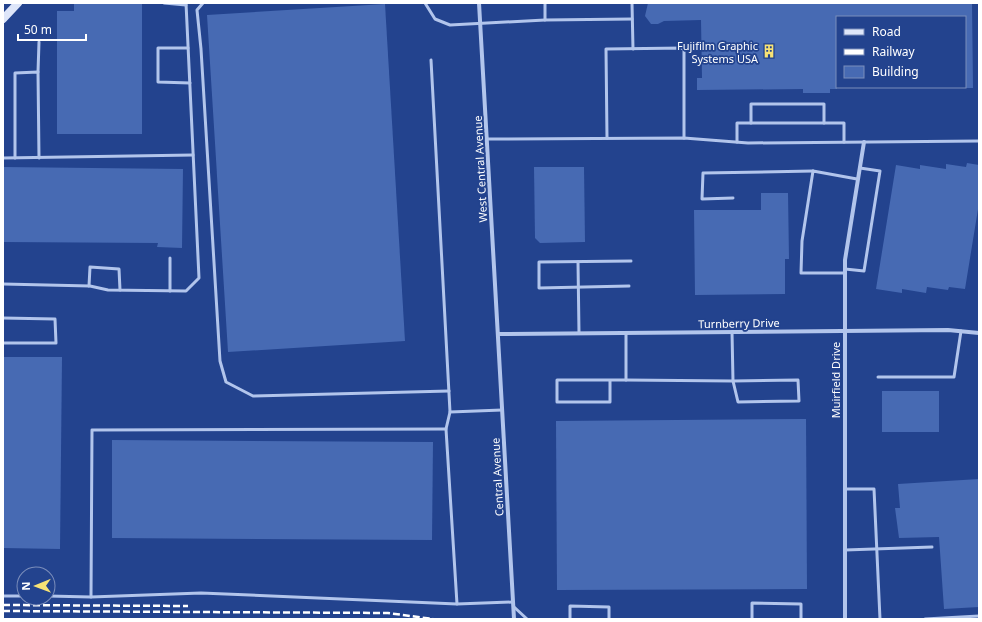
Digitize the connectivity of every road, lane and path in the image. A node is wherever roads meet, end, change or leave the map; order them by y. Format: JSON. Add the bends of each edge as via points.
{"nodes":[{"id":1,"x":18,"y":3,"type":"edge"},
{"id":2,"x":164,"y":3,"type":"edge"},
{"id":3,"x":203,"y":3,"type":"edge"},
{"id":4,"x":425,"y":3,"type":"edge"},
{"id":5,"x":479,"y":3,"type":"edge"},
{"id":6,"x":545,"y":3,"type":"edge"},
{"id":7,"x":632,"y":3,"type":"edge"},
{"id":8,"x":186,"y":4,"type":"edge"},
{"id":9,"x":3,"y":19,"type":"edge"},
{"id":10,"x":632,"y":19,"type":"junction"},
{"id":11,"x":545,"y":20,"type":"junction"},
{"id":12,"x":481,"y":24,"type":"junction"},
{"id":13,"x":39,"y":42,"type":"dead end"},
{"id":14,"x":188,"y":48,"type":"junction"},
{"id":15,"x":633,"y":49,"type":"junction"},
{"id":16,"x":431,"y":60,"type":"dead end"},
{"id":17,"x":38,"y":72,"type":"junction"},
{"id":18,"x":190,"y":83,"type":"junction"},
{"id":19,"x":751,"y":123,"type":"junction"},
{"id":20,"x":824,"y":123,"type":"junction"},
{"id":21,"x":607,"y":138,"type":"junction"},
{"id":22,"x":684,"y":138,"type":"junction"},
{"id":23,"x":487,"y":139,"type":"junction"},
{"id":24,"x":979,"y":141,"type":"edge"},
{"id":25,"x":737,"y":142,"type":"junction"},
{"id":26,"x":844,"y":142,"type":"junction"},
{"id":27,"x":864,"y":142,"type":"junction"},
{"id":28,"x":193,"y":155,"type":"junction"},
{"id":29,"x":3,"y":158,"type":"edge"},
{"id":30,"x":14,"y":158,"type":"junction"},
{"id":31,"x":39,"y":158,"type":"junction"},
{"id":32,"x":860,"y":168,"type":"junction"},
{"id":33,"x":813,"y":171,"type":"junction"},
{"id":34,"x":857,"y":179,"type":"junction"},
{"id":35,"x":733,"y":198,"type":"dead end"},
{"id":36,"x":170,"y":258,"type":"dead end"},
{"id":37,"x":630,"y":261,"type":"dead end"},
{"id":38,"x":578,"y":262,"type":"junction"},
{"id":39,"x":845,"y":271,"type":"junction"},
{"id":40,"x":3,"y":284,"type":"edge"},
{"id":41,"x":89,"y":286,"type":"junction"},
{"id":42,"x":629,"y":286,"type":"dead end"},
{"id":43,"x":578,"y":287,"type":"junction"},
{"id":44,"x":120,"y":290,"type":"junction"},
{"id":45,"x":170,"y":291,"type":"junction"},
{"id":46,"x":3,"y":318,"type":"edge"},
{"id":47,"x":844,"y":331,"type":"junction"},
{"id":48,"x":961,"y":331,"type":"junction"},
{"id":49,"x":732,"y":332,"type":"junction"},
{"id":50,"x":979,"y":332,"type":"edge"},
{"id":51,"x":626,"y":333,"type":"junction"},
{"id":52,"x":498,"y":334,"type":"junction"},
{"id":53,"x":579,"y":334,"type":"junction"},
{"id":54,"x":3,"y":343,"type":"edge"},
{"id":55,"x":878,"y":376,"type":"dead end"},
{"id":56,"x":610,"y":380,"type":"junction"},
{"id":57,"x":626,"y":380,"type":"junction"},
{"id":58,"x":733,"y":381,"type":"junction"},
{"id":59,"x":449,"y":391,"type":"junction"},
{"id":60,"x":502,"y":410,"type":"junction"},
{"id":61,"x":450,"y":412,"type":"junction"},
{"id":62,"x":446,"y":429,"type":"junction"},
{"id":63,"x":844,"y":489,"type":"junction"},
{"id":64,"x":932,"y":547,"type":"dead end"},
{"id":65,"x":876,"y":549,"type":"junction"},
{"id":66,"x":845,"y":550,"type":"junction"},
{"id":67,"x":3,"y":596,"type":"edge"},
{"id":68,"x":16,"y":596,"type":"edge"},
{"id":69,"x":56,"y":596,"type":"edge"},
{"id":70,"x":91,"y":597,"type":"junction"},
{"id":71,"x":457,"y":604,"type":"junction"},
{"id":72,"x":513,"y":605,"type":"junction"},
{"id":73,"x":979,"y":616,"type":"edge"},
{"id":74,"x":514,"y":619,"type":"edge"},
{"id":75,"x":527,"y":619,"type":"edge"},
{"id":76,"x":570,"y":619,"type":"edge"},
{"id":77,"x":609,"y":619,"type":"edge"},
{"id":78,"x":752,"y":619,"type":"edge"},
{"id":79,"x":801,"y":619,"type":"edge"},
{"id":80,"x":845,"y":619,"type":"edge"},
{"id":81,"x":880,"y":619,"type":"edge"},
{"id":82,"x":925,"y":619,"type":"edge"}],
"edges":[{"from":1,"to":9,"type":"main road"},
{"from":2,"to":8,"type":"lane"},
{"from":3,"to":59,"type":"lane","via":[[197,10],[220,361],[226,382],[253,396]]},
{"from":4,"to":12,"type":"lane","via":[[435,19],[450,25]]},
{"from":5,"to":12,"type":"street","name":"West Central Avenue"},
{"from":6,"to":11,"type":"lane"},
{"from":7,"to":10,"type":"lane"},
{"from":8,"to":14,"type":"lane"},
{"from":10,"to":11,"type":"lane"},
{"from":10,"to":15,"type":"lane"},
{"from":11,"to":12,"type":"lane"},
{"from":12,"to":23,"type":"street","name":"West Central Avenue"},
{"from":13,"to":17,"type":"lane"},
{"from":14,"to":18,"type":"lane"},
{"from":14,"to":18,"type":"lane","via":[[158,48],[158,82]]},
{"from":15,"to":21,"type":"lane","via":[[606,49]]},
{"from":15,"to":22,"type":"lane","via":[[684,48]]},
{"from":16,"to":59,"type":"lane"},
{"from":17,"to":30,"type":"lane","via":[[15,73]]},
{"from":17,"to":31,"type":"lane"},
{"from":18,"to":28,"type":"lane"},
{"from":19,"to":20,"type":"lane"},
{"from":19,"to":20,"type":"lane","via":[[751,104],[824,104]]},
{"from":19,"to":25,"type":"lane","via":[[737,123]]},
{"from":20,"to":26,"type":"lane","via":[[844,123]]},
{"from":21,"to":22,"type":"lane"},
{"from":21,"to":23,"type":"lane"},
{"from":22,"to":25,"type":"lane"},
{"from":23,"to":52,"type":"street","name":"West Central Avenue"},
{"from":24,"to":27,"type":"lane"},
{"from":25,"to":26,"type":"lane"},
{"from":26,"to":27,"type":"lane"},
{"from":27,"to":32,"type":"street","name":"Muirfield Drive"},
{"from":28,"to":31,"type":"lane"},
{"from":28,"to":45,"type":"lane","via":[[199,278],[186,291]]},
{"from":29,"to":30,"type":"lane"},
{"from":30,"to":31,"type":"lane"},
{"from":32,"to":34,"type":"street","name":"Muirfield Drive"},
{"from":32,"to":39,"type":"lane","via":[[880,171],[864,271]]},
{"from":33,"to":34,"type":"lane"},
{"from":33,"to":35,"type":"lane","via":[[703,172],[702,199]]},
{"from":33,"to":39,"type":"lane","via":[[802,241],[801,272]]},
{"from":34,"to":39,"type":"street","name":"Muirfield Drive"},
{"from":36,"to":45,"type":"lane"},
{"from":37,"to":38,"type":"lane"},
{"from":38,"to":43,"type":"lane"},
{"from":38,"to":43,"type":"lane","via":[[539,262],[539,288]]},
{"from":39,"to":47,"type":"street","name":"Muirfield Drive"},
{"from":40,"to":41,"type":"lane"},
{"from":41,"to":44,"type":"lane"},
{"from":41,"to":44,"type":"lane","via":[[90,267],[119,269]]},
{"from":42,"to":43,"type":"lane"},
{"from":43,"to":53,"type":"lane"},
{"from":44,"to":45,"type":"lane"},
{"from":46,"to":54,"type":"lane","via":[[55,319],[56,343]]},
{"from":47,"to":48,"type":"street","name":"Turnberry Drive"},
{"from":47,"to":49,"type":"street","name":"Turnberry Drive"},
{"from":47,"to":63,"type":"street","name":"Muirfield Drive"},
{"from":48,"to":50,"type":"street","name":"Turnberry Drive"},
{"from":48,"to":55,"type":"lane","via":[[954,377]]},
{"from":49,"to":51,"type":"street","name":"Turnberry Drive"},
{"from":49,"to":58,"type":"lane"},
{"from":51,"to":53,"type":"street","name":"Turnberry Drive"},
{"from":51,"to":57,"type":"lane"},
{"from":52,"to":53,"type":"street","name":"Turnberry Drive"},
{"from":52,"to":60,"type":"street","name":"Central Avenue"},
{"from":56,"to":56,"type":"lane","via":[[557,380],[557,402],[610,402]]},
{"from":56,"to":57,"type":"lane"},
{"from":57,"to":58,"type":"lane"},
{"from":58,"to":58,"type":"lane","via":[[798,380],[799,401],[738,402]]},
{"from":59,"to":61,"type":"lane"},
{"from":60,"to":61,"type":"lane"},
{"from":60,"to":72,"type":"street","name":"Central Avenue"},
{"from":61,"to":62,"type":"lane"},
{"from":62,"to":70,"type":"lane","via":[[92,430]]},
{"from":62,"to":71,"type":"lane"},
{"from":63,"to":65,"type":"lane","via":[[874,489]]},
{"from":63,"to":66,"type":"street","name":"Muirfield Drive"},
{"from":64,"to":65,"type":"lane"},
{"from":65,"to":66,"type":"lane"},
{"from":65,"to":81,"type":"lane"},
{"from":66,"to":80,"type":"street","name":"Muirfield Drive"},
{"from":67,"to":68,"type":"lane"},
{"from":69,"to":70,"type":"lane"},
{"from":70,"to":71,"type":"lane","via":[[201,593]]},
{"from":71,"to":72,"type":"lane"},
{"from":72,"to":74,"type":"street","name":"Central Avenue"},
{"from":72,"to":75,"type":"lane"},
{"from":73,"to":82,"type":"lane"},
{"from":76,"to":77,"type":"lane","via":[[570,606],[609,607]]},
{"from":78,"to":79,"type":"lane","via":[[752,603],[801,604]]}]}
